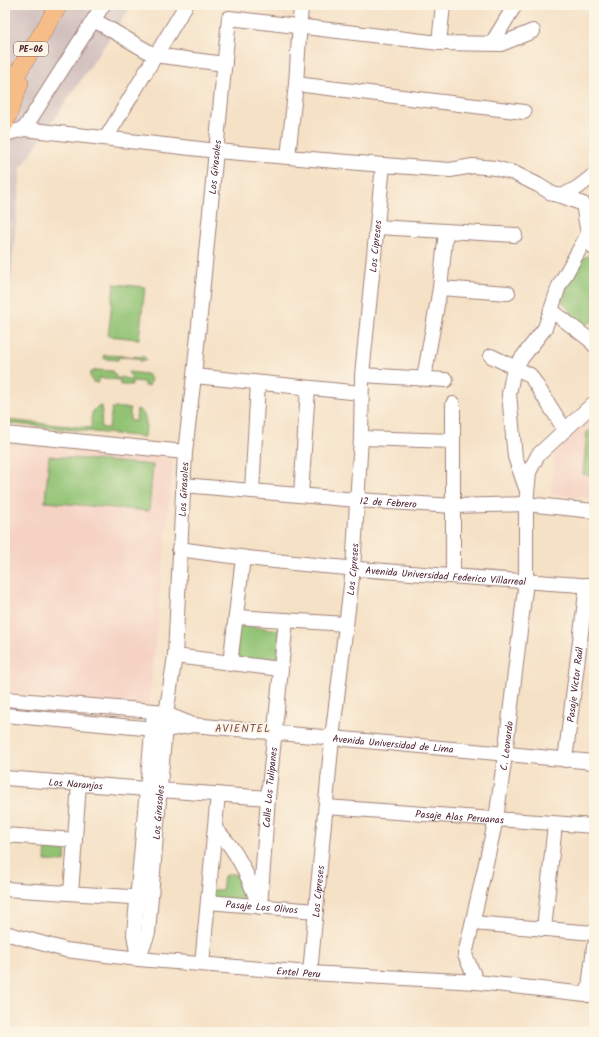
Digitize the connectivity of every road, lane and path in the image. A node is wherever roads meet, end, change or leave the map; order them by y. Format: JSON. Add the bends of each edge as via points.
{"nodes":[{"id":1,"x":59,"y":5,"type":"edge"},
{"id":2,"x":103,"y":5,"type":"edge"},
{"id":3,"x":186,"y":5,"type":"edge"},
{"id":4,"x":301,"y":5,"type":"edge"},
{"id":5,"x":443,"y":5,"type":"edge"},
{"id":6,"x":516,"y":5,"type":"edge"},
{"id":7,"x":94,"y":20,"type":"junction"},
{"id":8,"x":300,"y":26,"type":"junction"},
{"id":9,"x":533,"y":31,"type":"dead end"},
{"id":10,"x":42,"y":32,"type":"junction"},
{"id":11,"x":439,"y":43,"type":"junction"},
{"id":12,"x":492,"y":43,"type":"junction"},
{"id":13,"x":154,"y":55,"type":"junction"},
{"id":14,"x":225,"y":64,"type":"junction"},
{"id":15,"x":5,"y":75,"type":"edge"},
{"id":16,"x":296,"y":84,"type":"junction"},
{"id":17,"x":5,"y":94,"type":"edge"},
{"id":18,"x":524,"y":112,"type":"dead end"},
{"id":19,"x":5,"y":124,"type":"edge"},
{"id":20,"x":24,"y":129,"type":"junction"},
{"id":21,"x":5,"y":134,"type":"edge"},
{"id":22,"x":106,"y":138,"type":"junction"},
{"id":23,"x":217,"y":151,"type":"junction"},
{"id":24,"x":288,"y":157,"type":"junction"},
{"id":25,"x":383,"y":165,"type":"junction"},
{"id":26,"x":594,"y":175,"type":"edge"},
{"id":27,"x":562,"y":196,"type":"junction"},
{"id":28,"x":377,"y":227,"type":"junction"},
{"id":29,"x":446,"y":231,"type":"junction"},
{"id":30,"x":591,"y":233,"type":"edge"},
{"id":31,"x":515,"y":235,"type":"dead end"},
{"id":32,"x":594,"y":248,"type":"edge"},
{"id":33,"x":440,"y":288,"type":"junction"},
{"id":34,"x":508,"y":293,"type":"dead end"},
{"id":35,"x":551,"y":310,"type":"junction"},
{"id":36,"x":594,"y":345,"type":"edge"},
{"id":37,"x":490,"y":356,"type":"dead end"},
{"id":38,"x":514,"y":368,"type":"junction"},
{"id":39,"x":362,"y":375,"type":"junction"},
{"id":40,"x":194,"y":376,"type":"junction"},
{"id":41,"x":424,"y":378,"type":"junction"},
{"id":42,"x":446,"y":380,"type":"dead end"},
{"id":43,"x":258,"y":383,"type":"junction"},
{"id":44,"x":308,"y":388,"type":"junction"},
{"id":45,"x":361,"y":393,"type":"junction"},
{"id":46,"x":594,"y":402,"type":"edge"},
{"id":47,"x":453,"y":404,"type":"dead end"},
{"id":48,"x":565,"y":430,"type":"junction"},
{"id":49,"x":5,"y":434,"type":"edge"},
{"id":50,"x":361,"y":438,"type":"junction"},
{"id":51,"x":453,"y":441,"type":"junction"},
{"id":52,"x":185,"y":452,"type":"junction"},
{"id":53,"x":183,"y":485,"type":"junction"},
{"id":54,"x":252,"y":491,"type":"junction"},
{"id":55,"x":301,"y":495,"type":"junction"},
{"id":56,"x":527,"y":498,"type":"junction"},
{"id":57,"x":357,"y":500,"type":"junction"},
{"id":58,"x":454,"y":506,"type":"junction"},
{"id":59,"x":594,"y":511,"type":"edge"},
{"id":60,"x":179,"y":549,"type":"junction"},
{"id":61,"x":242,"y":558,"type":"junction"},
{"id":62,"x":352,"y":569,"type":"junction"},
{"id":63,"x":453,"y":575,"type":"junction"},
{"id":64,"x":526,"y":581,"type":"junction"},
{"id":65,"x":590,"y":586,"type":"edge"},
{"id":66,"x":237,"y":617,"type":"junction"},
{"id":67,"x":286,"y":620,"type":"junction"},
{"id":68,"x":346,"y":624,"type":"junction"},
{"id":69,"x":175,"y":656,"type":"junction"},
{"id":70,"x":230,"y":664,"type":"junction"},
{"id":71,"x":280,"y":669,"type":"junction"},
{"id":72,"x":5,"y":699,"type":"edge"},
{"id":73,"x":160,"y":712,"type":"junction"},
{"id":74,"x":5,"y":714,"type":"edge"},
{"id":75,"x":193,"y":725,"type":"junction"},
{"id":76,"x":158,"y":729,"type":"junction"},
{"id":77,"x":275,"y":732,"type":"junction"},
{"id":78,"x":332,"y":738,"type":"junction"},
{"id":79,"x":505,"y":755,"type":"junction"},
{"id":80,"x":565,"y":760,"type":"junction"},
{"id":81,"x":594,"y":762,"type":"edge"},
{"id":82,"x":5,"y":778,"type":"edge"},
{"id":83,"x":80,"y":784,"type":"junction"},
{"id":84,"x":153,"y":790,"type":"junction"},
{"id":85,"x":218,"y":794,"type":"junction"},
{"id":86,"x":268,"y":798,"type":"junction"},
{"id":87,"x":326,"y":807,"type":"junction"},
{"id":88,"x":496,"y":819,"type":"junction"},
{"id":89,"x":556,"y":824,"type":"junction"},
{"id":90,"x":594,"y":826,"type":"edge"},
{"id":91,"x":215,"y":829,"type":"junction"},
{"id":92,"x":5,"y":836,"type":"edge"},
{"id":93,"x":75,"y":840,"type":"junction"},
{"id":94,"x":5,"y":889,"type":"edge"},
{"id":95,"x":71,"y":893,"type":"junction"},
{"id":96,"x":144,"y":897,"type":"junction"},
{"id":97,"x":208,"y":902,"type":"junction"},
{"id":98,"x":260,"y":907,"type":"junction"},
{"id":99,"x":316,"y":911,"type":"junction"},
{"id":100,"x":473,"y":923,"type":"junction"},
{"id":101,"x":544,"y":929,"type":"junction"},
{"id":102,"x":5,"y":933,"type":"edge"},
{"id":103,"x":594,"y":933,"type":"edge"},
{"id":104,"x":594,"y":947,"type":"edge"},
{"id":105,"x":138,"y":959,"type":"junction"},
{"id":106,"x":202,"y":964,"type":"junction"},
{"id":107,"x":310,"y":973,"type":"junction"},
{"id":108,"x":476,"y":982,"type":"junction"},
{"id":109,"x":591,"y":995,"type":"edge"}],
"edges":[{"from":1,"to":10,"type":"main road","number":"PE-06"},
{"from":2,"to":7,"type":"street"},
{"from":3,"to":13,"type":"street"},
{"from":4,"to":8,"type":"street"},
{"from":5,"to":11,"type":"street"},
{"from":6,"to":12,"type":"street"},
{"from":7,"to":13,"type":"street"},
{"from":7,"to":20,"type":"street"},
{"from":8,"to":11,"type":"street"},
{"from":8,"to":14,"type":"street","name":"Los Girasoles","via":[[229,18]]},
{"from":8,"to":16,"type":"street"},
{"from":9,"to":12,"type":"street","via":[[501,44]]},
{"from":10,"to":15,"type":"main road"},
{"from":10,"to":17,"type":"main road","number":"PE-06"},
{"from":10,"to":19,"type":"main road"},
{"from":11,"to":12,"type":"street"},
{"from":13,"to":14,"type":"street"},
{"from":13,"to":22,"type":"street"},
{"from":14,"to":23,"type":"street","name":"Los Girasoles"},
{"from":16,"to":18,"type":"street"},
{"from":16,"to":24,"type":"street"},
{"from":20,"to":21,"type":"street"},
{"from":20,"to":22,"type":"street"},
{"from":22,"to":23,"type":"street"},
{"from":23,"to":24,"type":"street"},
{"from":23,"to":40,"type":"street","name":"Los Girasoles"},
{"from":24,"to":25,"type":"street"},
{"from":25,"to":27,"type":"street","via":[[450,170],[473,166],[495,168],[514,173],[552,194]]},
{"from":25,"to":28,"type":"street","name":"Los Cipreses"},
{"from":26,"to":27,"type":"street"},
{"from":27,"to":30,"type":"street","via":[[583,204]]},
{"from":28,"to":29,"type":"street"},
{"from":28,"to":39,"type":"street","name":"Los Cipreses"},
{"from":29,"to":31,"type":"street"},
{"from":29,"to":33,"type":"street"},
{"from":30,"to":32,"type":"street"},
{"from":30,"to":35,"type":"street","via":[[559,286]]},
{"from":33,"to":34,"type":"street"},
{"from":33,"to":41,"type":"street"},
{"from":35,"to":36,"type":"street"},
{"from":35,"to":38,"type":"street","via":[[545,328]]},
{"from":37,"to":38,"type":"street"},
{"from":38,"to":48,"type":"street","via":[[530,376]]},
{"from":38,"to":56,"type":"street","via":[[509,394],[515,457]]},
{"from":39,"to":41,"type":"street"},
{"from":39,"to":45,"type":"street","name":"Los Cipreses"},
{"from":40,"to":43,"type":"street"},
{"from":40,"to":52,"type":"street","name":"Los Girasoles"},
{"from":41,"to":42,"type":"street"},
{"from":43,"to":44,"type":"street"},
{"from":43,"to":54,"type":"street"},
{"from":44,"to":45,"type":"street"},
{"from":44,"to":55,"type":"street"},
{"from":45,"to":50,"type":"street","name":"Los Cipreses"},
{"from":46,"to":48,"type":"street","name":"C. Leonardo"},
{"from":47,"to":51,"type":"street"},
{"from":48,"to":56,"type":"street","name":"C. Leonardo","via":[[538,455],[529,472]]},
{"from":49,"to":52,"type":"street"},
{"from":50,"to":51,"type":"street"},
{"from":50,"to":57,"type":"street","name":"Los Cipreses"},
{"from":51,"to":58,"type":"street"},
{"from":52,"to":53,"type":"street","name":"Los Girasoles"},
{"from":53,"to":54,"type":"street","name":"12 de Febrero"},
{"from":53,"to":60,"type":"street","name":"Los Girasoles"},
{"from":54,"to":55,"type":"street","name":"12 de Febrero"},
{"from":55,"to":57,"type":"street","name":"12 de Febrero"},
{"from":56,"to":58,"type":"street","name":"12 de Febrero"},
{"from":56,"to":59,"type":"street","name":"12 de Febrero"},
{"from":56,"to":64,"type":"street","name":"C. Leonardo"},
{"from":57,"to":58,"type":"street","name":"12 de Febrero"},
{"from":57,"to":62,"type":"street","name":"Los Cipreses"},
{"from":58,"to":63,"type":"street"},
{"from":60,"to":61,"type":"street","name":"Avenida Universidad Federico Villarreal"},
{"from":60,"to":69,"type":"street","name":"Los Girasoles"},
{"from":61,"to":62,"type":"street","name":"Avenida Universidad Federico Villarreal"},
{"from":61,"to":66,"type":"street"},
{"from":62,"to":63,"type":"street","name":"Avenida Universidad Federico Villarreal"},
{"from":62,"to":68,"type":"street","name":"Los Cipreses"},
{"from":63,"to":64,"type":"street","name":"Avenida Universidad Federico Villarreal"},
{"from":64,"to":65,"type":"street","name":"Avenida Universidad Federico Villarreal"},
{"from":64,"to":79,"type":"street","name":"C. Leonardo"},
{"from":65,"to":80,"type":"street","name":"Pasaje Victor Raúl"},
{"from":66,"to":67,"type":"street"},
{"from":66,"to":70,"type":"street"},
{"from":67,"to":68,"type":"street"},
{"from":67,"to":71,"type":"street","name":"Calle Los Tulipanes"},
{"from":68,"to":78,"type":"street","name":"Los Cipreses"},
{"from":69,"to":70,"type":"street"},
{"from":69,"to":73,"type":"street","name":"Los Girasoles"},
{"from":70,"to":71,"type":"street"},
{"from":71,"to":77,"type":"street","name":"Calle Los Tulipanes"},
{"from":72,"to":73,"type":"street","name":"Avenida Universidad de Lima"},
{"from":73,"to":75,"type":"street","name":"Avenida Universidad de Lima"},
{"from":73,"to":76,"type":"street","name":"Los Girasoles"},
{"from":74,"to":76,"type":"street","name":"Avenida Universidad de Lima"},
{"from":75,"to":76,"type":"street","name":"Avenida Universidad de Lima"},
{"from":75,"to":77,"type":"street","name":"Avenida Universidad de Lima"},
{"from":76,"to":84,"type":"street","name":"Los Girasoles"},
{"from":77,"to":78,"type":"street","name":"Avenida Universidad de Lima"},
{"from":77,"to":86,"type":"street","name":"Calle Los Tulipanes"},
{"from":78,"to":79,"type":"street","name":"Avenida Universidad de Lima"},
{"from":78,"to":87,"type":"street","name":"Los Cipreses"},
{"from":79,"to":80,"type":"street","name":"Avenida Universidad de Lima"},
{"from":79,"to":88,"type":"street","name":"C. Leonardo"},
{"from":80,"to":81,"type":"street","name":"Avenida Universidad de Lima"},
{"from":82,"to":83,"type":"street","name":"Los Naranjos"},
{"from":83,"to":84,"type":"street","name":"Los Naranjos"},
{"from":83,"to":93,"type":"street"},
{"from":84,"to":85,"type":"street","name":"Los Naranjos"},
{"from":84,"to":96,"type":"street","name":"Los Girasoles"},
{"from":85,"to":86,"type":"street","name":"Los Naranjos"},
{"from":85,"to":91,"type":"street"},
{"from":86,"to":98,"type":"street","name":"Calle Los Tulipanes"},
{"from":87,"to":88,"type":"street","name":"Pasaje Alas Peruanas"},
{"from":87,"to":99,"type":"street","name":"Los Cipreses"},
{"from":88,"to":89,"type":"street","name":"Pasaje Alas Peruanas"},
{"from":88,"to":100,"type":"street","name":"C. Leonardo"},
{"from":89,"to":90,"type":"street","name":"Pasaje Alas Peruanas"},
{"from":89,"to":101,"type":"street"},
{"from":91,"to":97,"type":"street"},
{"from":91,"to":98,"type":"street","via":[[228,841]]},
{"from":92,"to":93,"type":"street"},
{"from":93,"to":95,"type":"street"},
{"from":94,"to":95,"type":"street"},
{"from":95,"to":96,"type":"street"},
{"from":96,"to":105,"type":"street","name":"Los Girasoles","via":[[148,933]]},
{"from":97,"to":98,"type":"street","name":"Pasaje Los Olivos"},
{"from":97,"to":106,"type":"street"},
{"from":98,"to":99,"type":"street","name":"Pasaje Los Olivos"},
{"from":99,"to":107,"type":"street","name":"Los Cipreses"},
{"from":100,"to":101,"type":"street"},
{"from":100,"to":108,"type":"street","name":"C. Leonardo","via":[[465,955]]},
{"from":101,"to":103,"type":"street"},
{"from":102,"to":105,"type":"street","name":"Entel Peru","via":[[66,950]]},
{"from":104,"to":109,"type":"street"},
{"from":105,"to":106,"type":"street","name":"Entel Peru"},
{"from":106,"to":107,"type":"street","name":"Entel Peru"},
{"from":107,"to":108,"type":"street","name":"Entel Peru"},
{"from":108,"to":109,"type":"street","name":"Entel Peru"}]}
